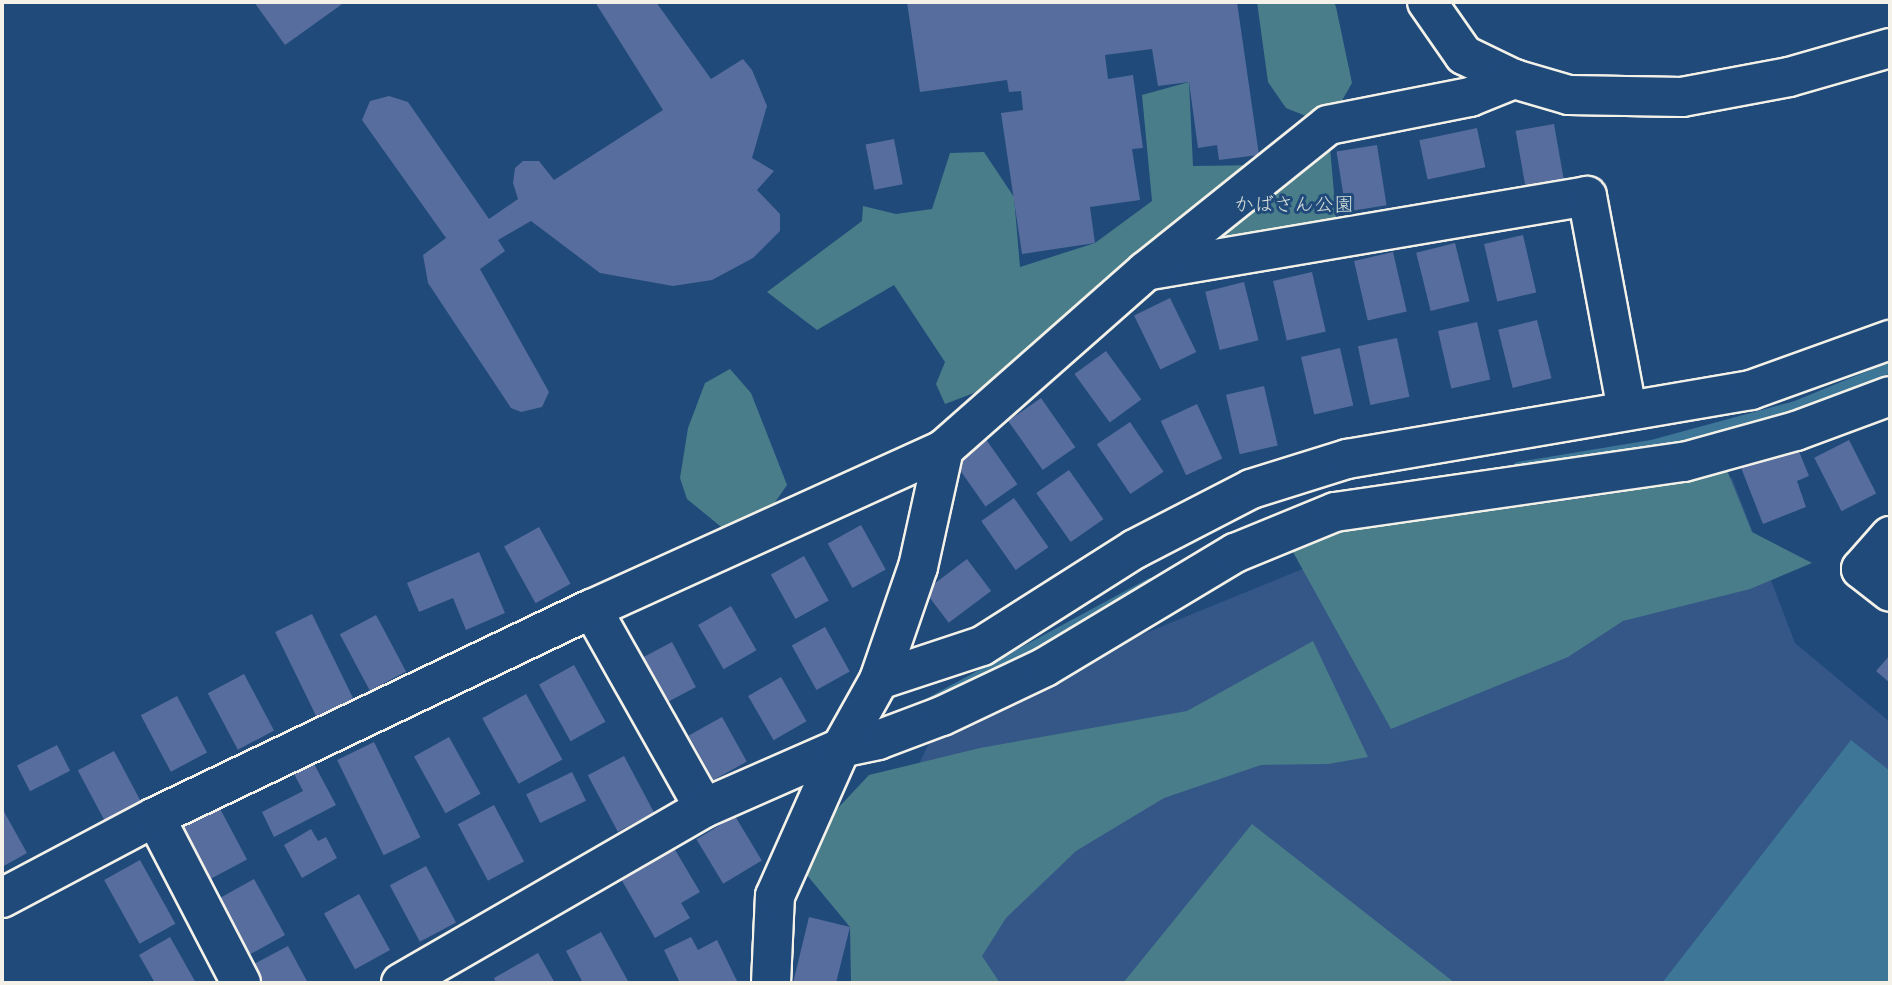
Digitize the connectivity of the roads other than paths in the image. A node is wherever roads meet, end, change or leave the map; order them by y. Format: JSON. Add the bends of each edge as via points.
{"nodes":[{"id":1,"x":1427,"y":2,"type":"edge"},
{"id":2,"x":1890,"y":48,"type":"edge"},
{"id":3,"x":1514,"y":79,"type":"junction"},
{"id":4,"x":1146,"y":271,"type":"junction"},
{"id":5,"x":1890,"y":340,"type":"edge"},
{"id":6,"x":1890,"y":396,"type":"edge"},
{"id":7,"x":1627,"y":410,"type":"junction"},
{"id":8,"x":1476,"y":436,"type":"junction"},
{"id":9,"x":944,"y":449,"type":"junction"},
{"id":10,"x":1482,"y":491,"type":"junction"},
{"id":11,"x":1890,"y":536,"type":"edge"},
{"id":12,"x":1890,"y":592,"type":"edge"},
{"id":13,"x":592,"y":609,"type":"junction"},
{"id":14,"x":879,"y":680,"type":"junction"},
{"id":15,"x":841,"y":748,"type":"junction"},
{"id":16,"x":704,"y":808,"type":"junction"},
{"id":17,"x":155,"y":817,"type":"junction"},
{"id":18,"x":2,"y":898,"type":"edge"},
{"id":19,"x":241,"y":983,"type":"edge"},
{"id":20,"x":401,"y":983,"type":"edge"},
{"id":21,"x":771,"y":983,"type":"edge"}],
"edges":[{"from":1,"to":3,"type":"street","via":[[1464,55]]},
{"from":2,"to":3,"type":"street","via":[[1789,77],[1682,97],[1569,95]]},
{"from":3,"to":4,"type":"street","via":[[1470,97],[1328,125]]},
{"from":4,"to":7,"type":"street","via":[[1587,196]]},
{"from":4,"to":9,"type":"street"},
{"from":5,"to":7,"type":"street","via":[[1751,390]]},
{"from":6,"to":10,"type":"street","via":[[1796,431],[1684,462]]},
{"from":7,"to":8,"type":"street"},
{"from":8,"to":10,"type":"street"},
{"from":8,"to":14,"type":"street","via":[[1347,459],[1251,489],[1135,549],[982,646]]},
{"from":9,"to":13,"type":"street"},
{"from":9,"to":14,"type":"street","via":[[918,567]]},
{"from":10,"to":15,"type":"street","via":[[1322,518],[1235,553],[1032,673],[929,721]]},
{"from":11,"to":12,"type":"street","via":[[1861,569]]},
{"from":13,"to":16,"type":"street"},
{"from":13,"to":17,"type":"street"},
{"from":14,"to":15,"type":"street"},
{"from":15,"to":16,"type":"street"},
{"from":15,"to":21,"type":"street","via":[[775,896]]},
{"from":16,"to":20,"type":"street"},
{"from":17,"to":18,"type":"street"},
{"from":17,"to":19,"type":"street"}]}
